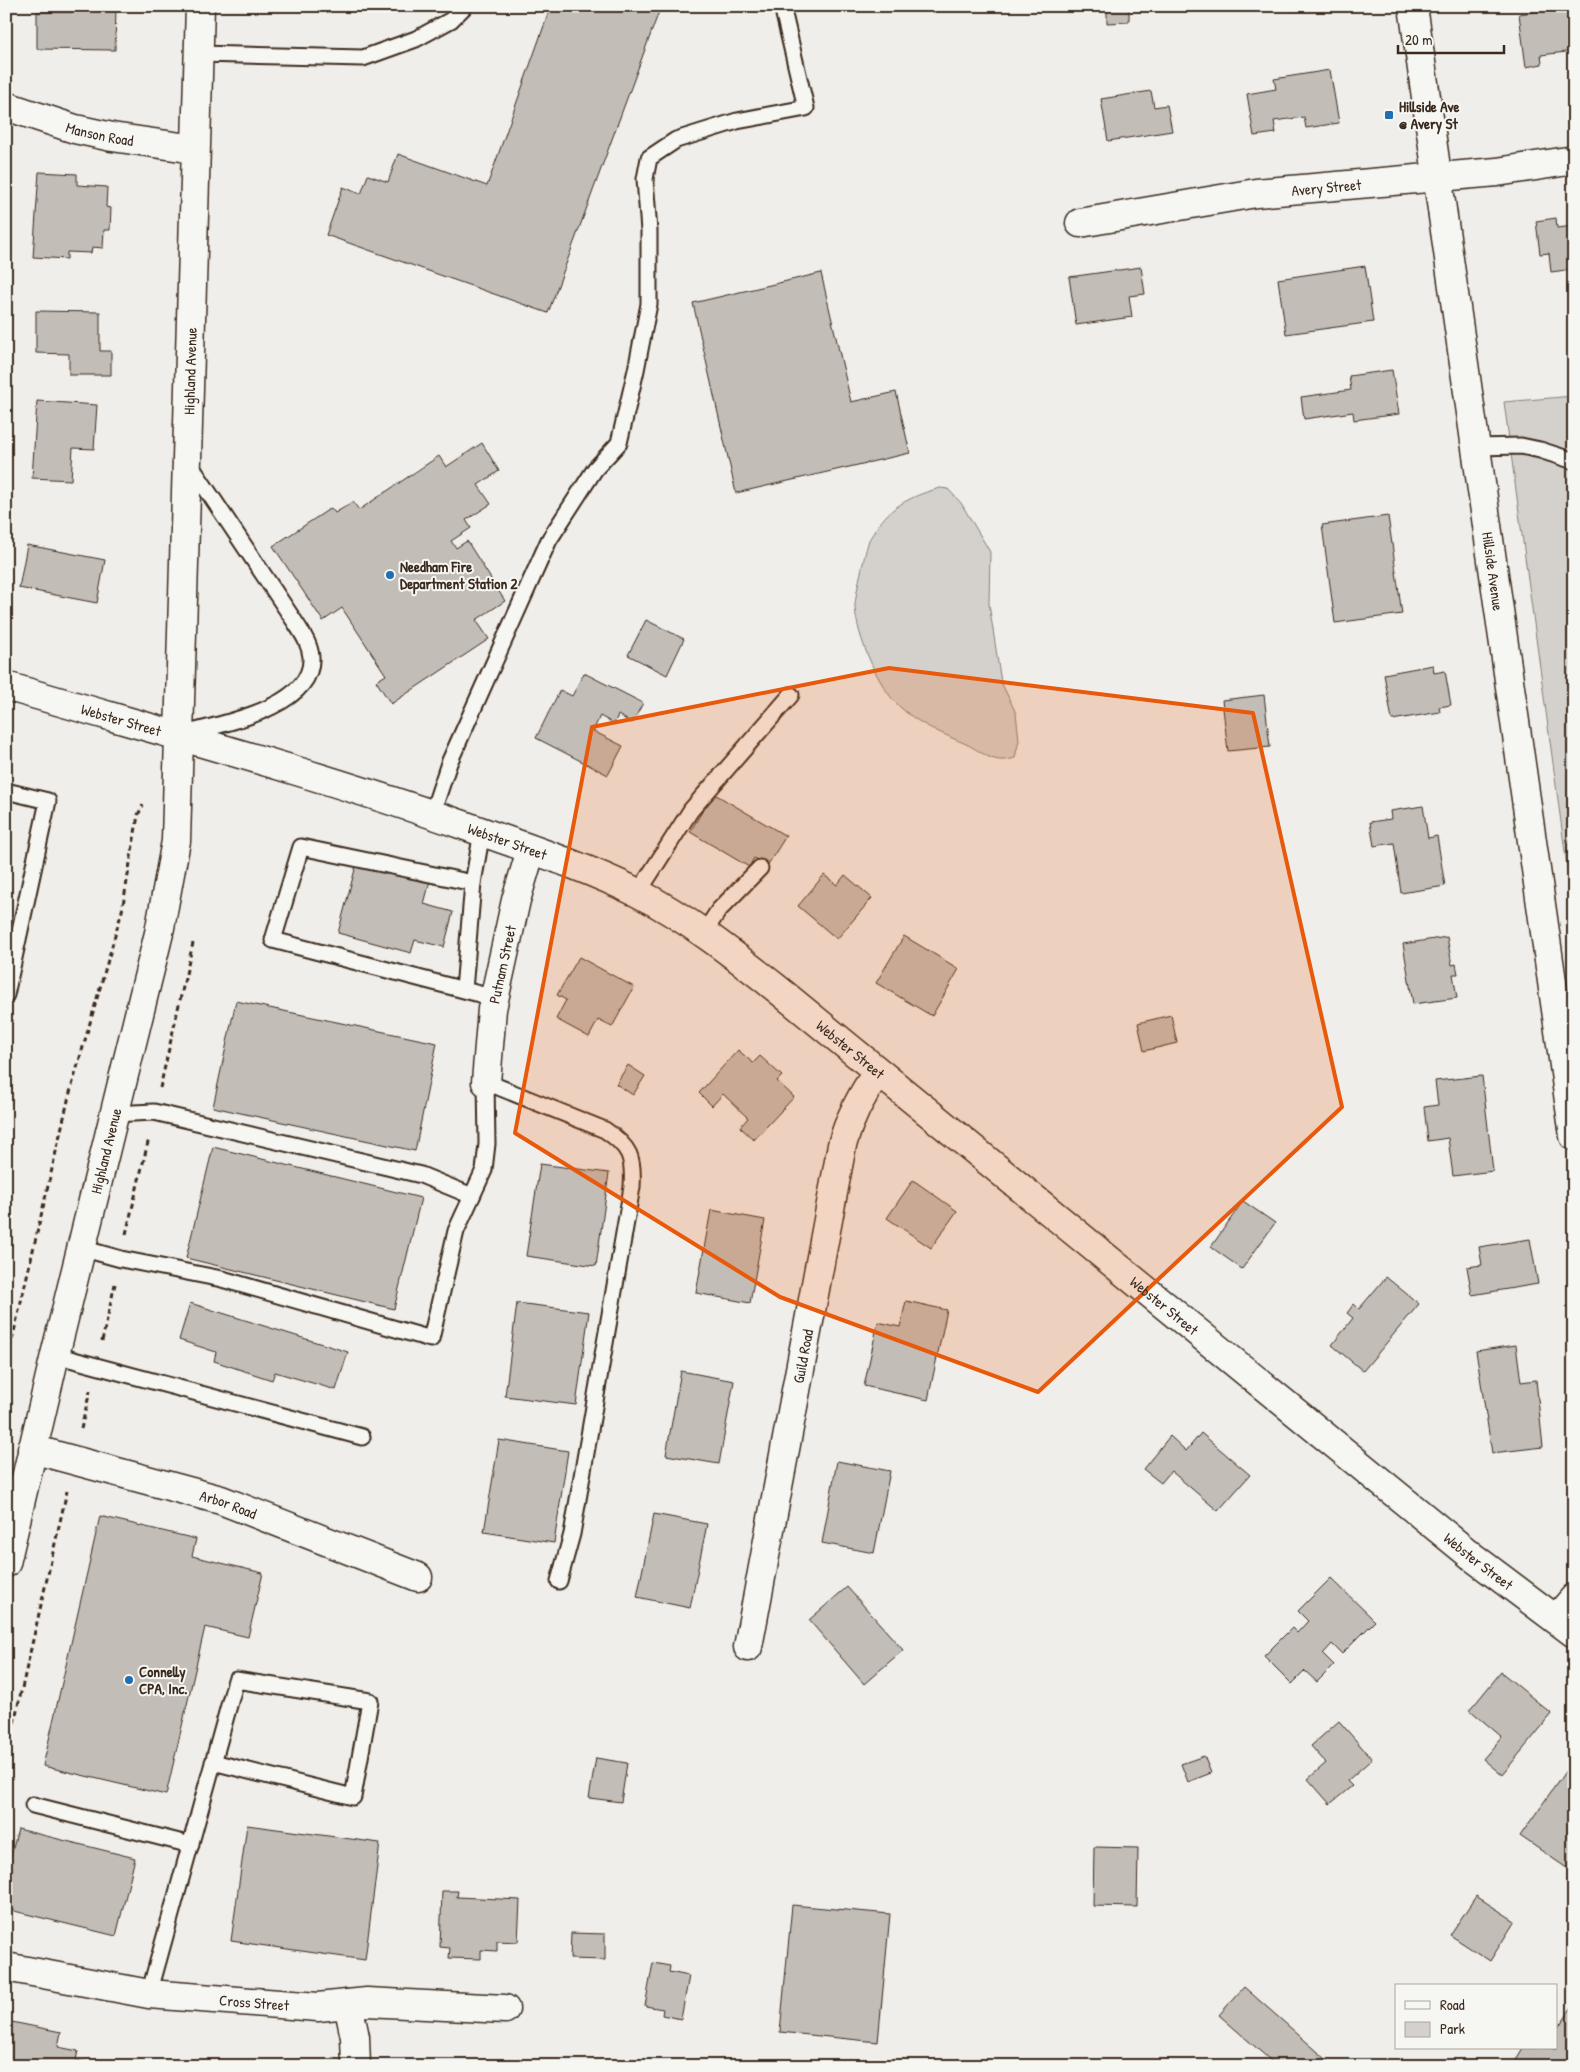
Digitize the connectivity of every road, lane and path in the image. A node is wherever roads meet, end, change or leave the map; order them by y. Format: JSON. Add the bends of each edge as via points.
{"nodes":[{"id":1,"x":200,"y":6,"type":"edge"},
{"id":2,"x":465,"y":6,"type":"edge"},
{"id":3,"x":782,"y":6,"type":"edge"},
{"id":4,"x":1413,"y":6,"type":"edge"},
{"id":5,"x":198,"y":54,"type":"junction"},
{"id":6,"x":6,"y":106,"type":"edge"},
{"id":7,"x":195,"y":149,"type":"junction"},
{"id":8,"x":1574,"y":160,"type":"edge"},
{"id":9,"x":1437,"y":178,"type":"junction"},
{"id":10,"x":1080,"y":223,"type":"dead end"},
{"id":11,"x":1476,"y":447,"type":"junction"},
{"id":12,"x":1574,"y":461,"type":"edge"},
{"id":13,"x":188,"y":462,"type":"junction"},
{"id":14,"x":6,"y":686,"type":"edge"},
{"id":15,"x":791,"y":695,"type":"dead end"},
{"id":16,"x":179,"y":736,"type":"junction"},
{"id":17,"x":6,"y":791,"type":"edge"},
{"id":18,"x":147,"y":798,"type":"dead end"},
{"id":19,"x":432,"y":814,"type":"junction"},
{"id":20,"x":482,"y":832,"type":"junction"},
{"id":21,"x":531,"y":850,"type":"junction"},
{"id":22,"x":760,"y":868,"type":"dead end"},
{"id":23,"x":473,"y":883,"type":"junction"},
{"id":24,"x":638,"y":893,"type":"junction"},
{"id":25,"x":704,"y":934,"type":"junction"},
{"id":26,"x":464,"y":990,"type":"junction"},
{"id":27,"x":6,"y":995,"type":"edge"},
{"id":28,"x":495,"y":998,"type":"junction"},
{"id":29,"x":878,"y":1072,"type":"junction"},
{"id":30,"x":486,"y":1082,"type":"junction"},
{"id":31,"x":113,"y":1114,"type":"junction"},
{"id":32,"x":1574,"y":1136,"type":"edge"},
{"id":33,"x":472,"y":1196,"type":"junction"},
{"id":34,"x":81,"y":1248,"type":"junction"},
{"id":35,"x":55,"y":1354,"type":"junction"},
{"id":36,"x":6,"y":1366,"type":"edge"},
{"id":37,"x":362,"y":1437,"type":"dead end"},
{"id":38,"x":32,"y":1449,"type":"junction"},
{"id":39,"x":6,"y":1563,"type":"edge"},
{"id":40,"x":418,"y":1577,"type":"dead end"},
{"id":41,"x":559,"y":1581,"type":"dead end"},
{"id":42,"x":1574,"y":1598,"type":"edge"},
{"id":43,"x":1565,"y":1626,"type":"edge"},
{"id":44,"x":748,"y":1647,"type":"dead end"},
{"id":45,"x":213,"y":1762,"type":"junction"},
{"id":46,"x":33,"y":1805,"type":"dead end"},
{"id":47,"x":191,"y":1844,"type":"junction"},
{"id":48,"x":6,"y":1967,"type":"edge"},
{"id":49,"x":150,"y":1994,"type":"junction"},
{"id":50,"x":348,"y":2004,"type":"junction"},
{"id":51,"x":505,"y":2009,"type":"dead end"},
{"id":52,"x":356,"y":2066,"type":"edge"}],
"edges":[{"from":1,"to":5,"type":"street","name":"Highland Avenue"},
{"from":2,"to":5,"type":"lane","via":[[451,20],[416,39],[363,58]]},
{"from":3,"to":19,"type":"lane","via":[[806,108],[738,121],[685,137],[649,158],[644,179],[649,231],[649,304],[619,443],[594,469],[549,540],[449,763]]},
{"from":4,"to":9,"type":"street","name":"Hillside Avenue"},
{"from":5,"to":7,"type":"street","name":"Highland Avenue"},
{"from":6,"to":7,"type":"street","name":"Manson Road","via":[[75,129]]},
{"from":7,"to":13,"type":"street","name":"Highland Avenue"},
{"from":8,"to":9,"type":"street","name":"Avery Street"},
{"from":9,"to":10,"type":"street","name":"Avery Street","via":[[1256,193]]},
{"from":9,"to":11,"type":"street","name":"Hillside Avenue"},
{"from":11,"to":12,"type":"lane","via":[[1521,446]]},
{"from":11,"to":32,"type":"street","name":"Hillside Avenue"},
{"from":13,"to":16,"type":"street","name":"Highland Avenue"},
{"from":13,"to":16,"type":"lane","via":[[304,637],[310,650],[311,665],[302,685],[270,708]]},
{"from":14,"to":16,"type":"street","name":"Webster Street"},
{"from":15,"to":24,"type":"lane","via":[[691,810]]},
{"from":16,"to":19,"type":"street","name":"Webster Street","via":[[327,779]]},
{"from":16,"to":31,"type":"street","name":"Highland Avenue","via":[[176,841],[171,876]]},
{"from":17,"to":27,"type":"lane","via":[[48,801]]},
{"from":18,"to":36,"type":"path","via":[[138,815],[124,904],[69,1096]]},
{"from":19,"to":20,"type":"street","name":"Webster Street"},
{"from":20,"to":21,"type":"street","name":"Webster Street"},
{"from":20,"to":23,"type":"lane"},
{"from":21,"to":24,"type":"street","name":"Webster Street"},
{"from":21,"to":28,"type":"street","name":"Putnam Street","via":[[516,900]]},
{"from":22,"to":25,"type":"lane","via":[[719,910]]},
{"from":23,"to":26,"type":"lane"},
{"from":23,"to":26,"type":"lane","via":[[301,847],[272,940]]},
{"from":24,"to":25,"type":"street","name":"Webster Street"},
{"from":25,"to":29,"type":"street","name":"Webster Street"},
{"from":26,"to":28,"type":"lane"},
{"from":28,"to":30,"type":"street","name":"Putnam Street"},
{"from":29,"to":43,"type":"street","name":"Webster Street","via":[[1474,1558]]},
{"from":29,"to":44,"type":"street","name":"Guild Road","via":[[856,1104],[842,1145]]},
{"from":30,"to":33,"type":"lane","via":[[486,1157],[484,1170]]},
{"from":30,"to":41,"type":"lane","via":[[605,1130],[629,1151],[633,1166],[573,1524]]},
{"from":31,"to":33,"type":"lane","via":[[154,1112],[421,1175]]},
{"from":31,"to":34,"type":"street","name":"Highland Avenue"},
{"from":33,"to":34,"type":"lane","via":[[456,1231],[431,1339],[222,1279]]},
{"from":34,"to":35,"type":"street","name":"Highland Avenue"},
{"from":35,"to":37,"type":"lane"},
{"from":35,"to":38,"type":"street","name":"Highland Avenue"},
{"from":38,"to":39,"type":"street","name":"Highland Avenue"},
{"from":38,"to":40,"type":"street","name":"Arbor Road","via":[[221,1500]]},
{"from":42,"to":43,"type":"street"},
{"from":45,"to":45,"type":"lane","via":[[236,1680],[370,1701],[353,1797]]},
{"from":45,"to":47,"type":"lane"},
{"from":46,"to":47,"type":"lane"},
{"from":47,"to":49,"type":"lane"},
{"from":48,"to":49,"type":"street","name":"Cross Street"},
{"from":49,"to":50,"type":"street","name":"Cross Street","via":[[318,2006]]},
{"from":50,"to":51,"type":"street","name":"Cross Street","via":[[376,2002]]},
{"from":50,"to":52,"type":"street","via":[[355,2037]]}]}
